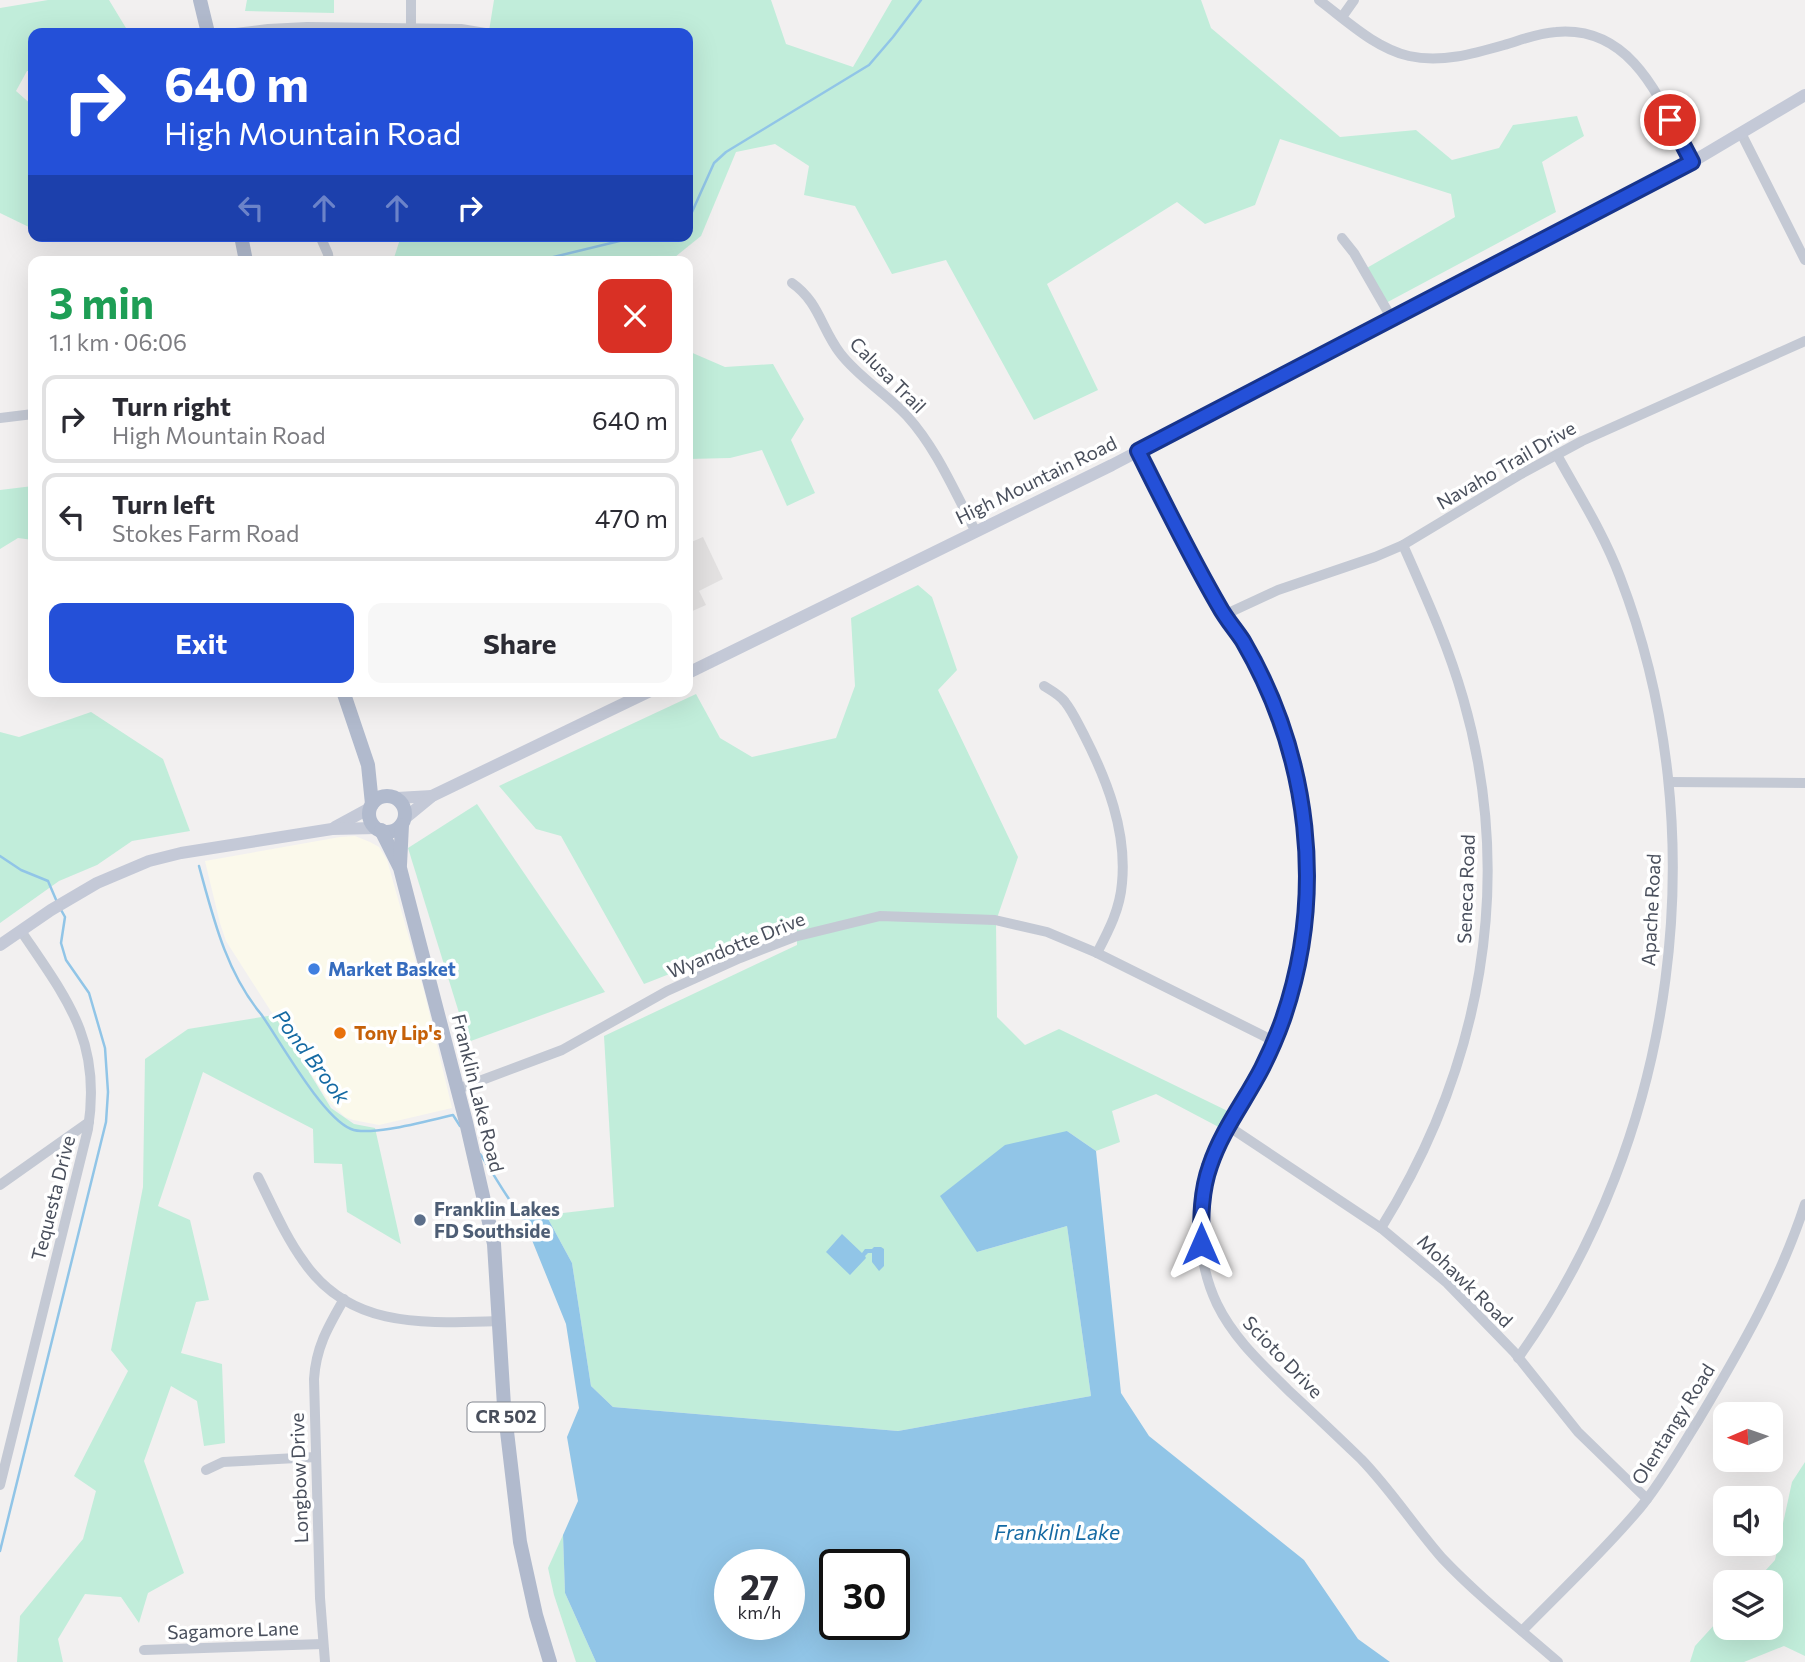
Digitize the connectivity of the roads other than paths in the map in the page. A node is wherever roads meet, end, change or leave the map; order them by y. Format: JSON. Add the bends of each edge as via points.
{"nodes":[{"id":1,"x":200,"y":0,"type":"edge"},
{"id":2,"x":411,"y":0,"type":"edge"},
{"id":3,"x":1319,"y":0,"type":"edge"},
{"id":4,"x":1353,"y":0,"type":"edge"},
{"id":5,"x":1342,"y":17,"type":"junction"},
{"id":6,"x":207,"y":28,"type":"edge"},
{"id":7,"x":288,"y":28,"type":"edge"},
{"id":8,"x":340,"y":28,"type":"edge"},
{"id":9,"x":411,"y":28,"type":"edge"},
{"id":10,"x":1805,"y":95,"type":"edge"},
{"id":11,"x":1741,"y":133,"type":"junction"},
{"id":12,"x":1692,"y":162,"type":"junction"},
{"id":13,"x":1342,"y":238,"type":"dead end"},
{"id":14,"x":1805,"y":260,"type":"edge"},
{"id":15,"x":792,"y":283,"type":"dead end"},
{"id":16,"x":1392,"y":319,"type":"junction"},
{"id":17,"x":1805,"y":341,"type":"edge"},
{"id":18,"x":28,"y":415,"type":"edge"},
{"id":19,"x":0,"y":418,"type":"edge"},
{"id":20,"x":1138,"y":451,"type":"junction"},
{"id":21,"x":1557,"y":455,"type":"junction"},
{"id":22,"x":976,"y":532,"type":"junction"},
{"id":23,"x":1403,"y":545,"type":"junction"},
{"id":24,"x":1224,"y":615,"type":"junction"},
{"id":25,"x":693,"y":671,"type":"edge"},
{"id":26,"x":1044,"y":686,"type":"dead end"},
{"id":27,"x":345,"y":697,"type":"edge"},
{"id":28,"x":638,"y":697,"type":"edge"},
{"id":29,"x":368,"y":765,"type":"junction"},
{"id":30,"x":1669,"y":782,"type":"junction"},
{"id":31,"x":1805,"y":783,"type":"edge"},
{"id":32,"x":432,"y":796,"type":"junction"},
{"id":33,"x":394,"y":797,"type":"junction"},
{"id":34,"x":371,"y":806,"type":"junction"},
{"id":35,"x":403,"y":822,"type":"junction"},
{"id":36,"x":331,"y":829,"type":"junction"},
{"id":37,"x":379,"y":829,"type":"junction"},
{"id":38,"x":400,"y":867,"type":"junction"},
{"id":39,"x":21,"y":931,"type":"junction"},
{"id":40,"x":0,"y":945,"type":"edge"},
{"id":41,"x":1097,"y":953,"type":"junction"},
{"id":42,"x":1274,"y":1041,"type":"junction"},
{"id":43,"x":458,"y":1088,"type":"junction"},
{"id":44,"x":89,"y":1122,"type":"junction"},
{"id":45,"x":1228,"y":1126,"type":"junction"},
{"id":46,"x":258,"y":1177,"type":"dead end"},
{"id":47,"x":0,"y":1185,"type":"edge"},
{"id":48,"x":1805,"y":1204,"type":"edge"},
{"id":49,"x":1381,"y":1228,"type":"junction"},
{"id":50,"x":344,"y":1299,"type":"junction"},
{"id":51,"x":499,"y":1321,"type":"junction"},
{"id":52,"x":1518,"y":1358,"type":"junction"},
{"id":53,"x":316,"y":1457,"type":"junction"},
{"id":54,"x":206,"y":1470,"type":"dead end"},
{"id":55,"x":0,"y":1485,"type":"edge"},
{"id":56,"x":1647,"y":1499,"type":"junction"},
{"id":57,"x":1522,"y":1631,"type":"junction"},
{"id":58,"x":323,"y":1644,"type":"junction"},
{"id":59,"x":144,"y":1650,"type":"dead end"},
{"id":60,"x":325,"y":1662,"type":"edge"},
{"id":61,"x":550,"y":1662,"type":"edge"},
{"id":62,"x":1558,"y":1662,"type":"edge"}],
"edges":[{"from":1,"to":6,"type":"main road"},
{"from":2,"to":9,"type":"street"},
{"from":3,"to":5,"type":"street"},
{"from":4,"to":5,"type":"street"},
{"from":5,"to":12,"type":"street","via":[[1393,51],[1424,58],[1455,58],[1556,32],[1600,38],[1628,55],[1647,77]]},
{"from":7,"to":8,"type":"street"},
{"from":10,"to":11,"type":"main road","name":"High Mountain Road"},
{"from":11,"to":12,"type":"main road","name":"High Mountain Road"},
{"from":11,"to":14,"type":"street"},
{"from":12,"to":16,"type":"main road","name":"High Mountain Road"},
{"from":13,"to":16,"type":"street"},
{"from":15,"to":22,"type":"street","name":"Calusa Trail","via":[[811,301],[848,364],[918,429]]},
{"from":16,"to":20,"type":"main road","name":"High Mountain Road"},
{"from":17,"to":21,"type":"street","name":"Navaho Trail Drive"},
{"from":18,"to":19,"type":"street"},
{"from":20,"to":22,"type":"main road","name":"High Mountain Road"},
{"from":20,"to":24,"type":"street","name":"Scioto Drive"},
{"from":21,"to":23,"type":"street","name":"Navaho Trail Drive"},
{"from":21,"to":30,"type":"street","name":"Apache Road","via":[[1604,538],[1634,616],[1656,696]]},
{"from":22,"to":25,"type":"main road","name":"High Mountain Road"},
{"from":23,"to":24,"type":"street","name":"Navaho Trail Drive","via":[[1278,590]]},
{"from":23,"to":49,"type":"street","name":"Seneca Road","via":[[1442,635],[1472,733],[1484,811],[1486,901],[1478,980],[1454,1078],[1414,1172]]},
{"from":24,"to":42,"type":"street","name":"Scioto Drive","via":[[1242,641],[1280,722],[1303,811],[1304,932]]},
{"from":26,"to":41,"type":"street","via":[[1059,695],[1074,715],[1105,780],[1117,820],[1122,886],[1114,920]]},
{"from":27,"to":29,"type":"main road","number":"CR 502"},
{"from":28,"to":32,"type":"main road"},
{"from":29,"to":33,"type":"main road","number":"CR 502"},
{"from":29,"to":34,"type":"main road","number":"CR 502"},
{"from":30,"to":31,"type":"street"},
{"from":30,"to":52,"type":"street","name":"Apache Road","via":[[1670,930],[1646,1084],[1620,1166],[1586,1245]]},
{"from":32,"to":33,"type":"main road"},
{"from":32,"to":35,"type":"main road"},
{"from":33,"to":34,"type":"main road","via":[[380,797]]},
{"from":33,"to":35,"type":"main road","number":"CR 502","via":[[404,807]]},
{"from":34,"to":36,"type":"main road"},
{"from":34,"to":37,"type":"main road","number":"CR 502","via":[[370,817]]},
{"from":35,"to":37,"type":"main road","via":[[392,831]]},
{"from":35,"to":38,"type":"main road","name":"Franklin Lake Road","number":"CR 502"},
{"from":36,"to":37,"type":"main road"},
{"from":36,"to":39,"type":"main road","via":[[157,859],[97,883]]},
{"from":37,"to":38,"type":"main road","name":"Franklin Lake Road","number":"CR 502"},
{"from":38,"to":43,"type":"main road","name":"Franklin Lake Road","number":"CR 502"},
{"from":39,"to":40,"type":"main road"},
{"from":39,"to":44,"type":"street","name":"Tequesta Drive","via":[[67,1000],[82,1033],[91,1082]]},
{"from":41,"to":42,"type":"street","name":"Wyandotte Drive"},
{"from":41,"to":43,"type":"street","name":"Wyandotte Drive","via":[[1047,932],[995,920],[880,916],[794,937],[740,958],[667,991],[562,1050]]},
{"from":42,"to":45,"type":"street","name":"Scioto Drive"},
{"from":43,"to":51,"type":"main road","name":"Franklin Lake Road","number":"CR 502","via":[[494,1244]]},
{"from":44,"to":47,"type":"street"},
{"from":44,"to":55,"type":"street","name":"Tequesta Drive"},
{"from":45,"to":49,"type":"street","name":"Mohawk Road"},
{"from":45,"to":57,"type":"street","name":"Scioto Drive","via":[[1209,1167],[1201,1222],[1206,1273],[1226,1320],[1248,1351],[1372,1471],[1440,1555]]},
{"from":46,"to":50,"type":"street","via":[[305,1265]]},
{"from":48,"to":56,"type":"street","name":"Olentangy Road","via":[[1747,1338]]},
{"from":49,"to":52,"type":"street","name":"Mohawk Road","via":[[1447,1283]]},
{"from":50,"to":51,"type":"street","via":[[409,1321]]},
{"from":50,"to":53,"type":"street","name":"Longbow Drive","via":[[315,1363]]},
{"from":51,"to":61,"type":"main road","name":"Franklin Lake Road","number":"CR 502","via":[[520,1542]]},
{"from":52,"to":56,"type":"street","name":"Mohawk Road","via":[[1578,1432]]},
{"from":53,"to":54,"type":"street","via":[[223,1462]]},
{"from":53,"to":58,"type":"street","name":"Longbow Drive"},
{"from":56,"to":57,"type":"street","name":"Olentangy Road"},
{"from":57,"to":62,"type":"street","name":"Scioto Drive"},
{"from":58,"to":59,"type":"street","name":"Sagamore Lane"},
{"from":58,"to":60,"type":"street","name":"Longbow Drive"}]}
